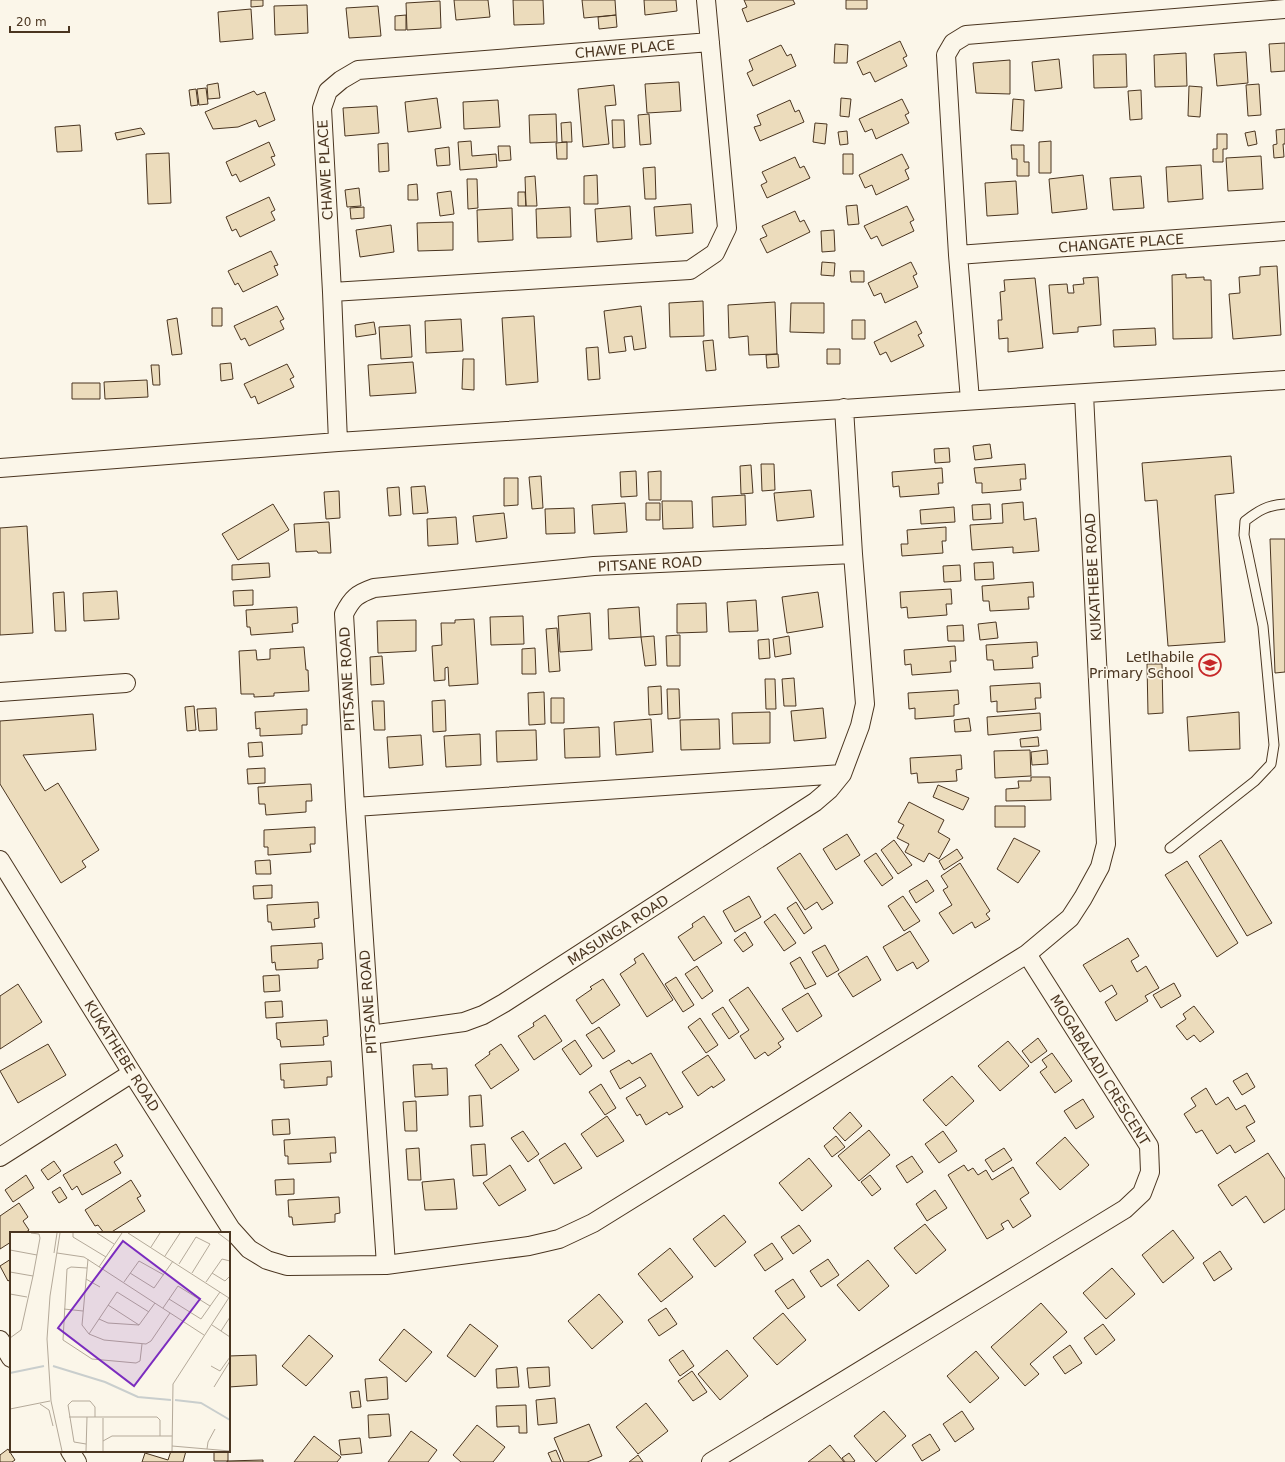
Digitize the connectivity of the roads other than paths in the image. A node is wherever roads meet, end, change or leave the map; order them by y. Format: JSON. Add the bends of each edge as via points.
{"nodes":[{"id":1,"x":706,"y":0,"type":"edge"},
{"id":2,"x":1285,"y":9,"type":"edge"},
{"id":3,"x":710,"y":42,"type":"junction"},
{"id":4,"x":1285,"y":230,"type":"edge"},
{"id":5,"x":958,"y":255,"type":"junction"},
{"id":6,"x":332,"y":292,"type":"junction"},
{"id":7,"x":1285,"y":380,"type":"edge"},
{"id":8,"x":1084,"y":394,"type":"junction"},
{"id":9,"x":970,"y":400,"type":"junction"},
{"id":10,"x":844,"y":408,"type":"junction"},
{"id":11,"x":338,"y":442,"type":"junction"},
{"id":12,"x":0,"y":468,"type":"edge"},
{"id":13,"x":1285,"y":504,"type":"edge"},
{"id":14,"x":853,"y":554,"type":"junction"},
{"id":15,"x":126,"y":683,"type":"dead end"},
{"id":16,"x":0,"y":692,"type":"edge"},
{"id":17,"x":842,"y":774,"type":"junction"},
{"id":18,"x":354,"y":807,"type":"junction"},
{"id":19,"x":1170,"y":848,"type":"dead end"},
{"id":20,"x":0,"y":860,"type":"edge"},
{"id":21,"x":1027,"y":954,"type":"junction"},
{"id":22,"x":370,"y":1036,"type":"junction"},
{"id":23,"x":132,"y":1073,"type":"junction"},
{"id":24,"x":0,"y":1157,"type":"edge"},
{"id":25,"x":386,"y":1264,"type":"junction"},
{"id":26,"x":0,"y":1340,"type":"edge"},
{"id":27,"x":10,"y":1356,"type":"edge"},
{"id":28,"x":71,"y":1452,"type":"edge"},
{"id":29,"x":77,"y":1462,"type":"edge"},
{"id":30,"x":711,"y":1462,"type":"edge"}],
"edges":[{"from":1,"to":3,"type":"street"},
{"from":2,"to":5,"type":"street","via":[[966,35],[953,43],[946,55]]},
{"from":3,"to":6,"type":"street","name":"CHAWE PLACE","via":[[358,70],[341,80],[328,91],[322,108]]},
{"from":3,"to":6,"type":"street","via":[[727,228],[715,253],[690,270]]},
{"from":4,"to":5,"type":"street","name":"CHANGATE PLACE"},
{"from":5,"to":9,"type":"street"},
{"from":6,"to":11,"type":"street","name":"CHAWE PLACE"},
{"from":7,"to":8,"type":"street"},
{"from":8,"to":9,"type":"street"},
{"from":8,"to":21,"type":"street","name":"KUKATHEBE ROAD","via":[[1106,844],[1100,867],[1070,918]]},
{"from":9,"to":10,"type":"street"},
{"from":10,"to":11,"type":"street"},
{"from":10,"to":14,"type":"street","name":"MASUNGA ROAD"},
{"from":11,"to":12,"type":"street"},
{"from":13,"to":19,"type":"lane","via":[[1260,509],[1245,521],[1244,536],[1263,626],[1274,745],[1271,764],[1255,781]]},
{"from":14,"to":17,"type":"street","name":"MASUNGA ROAD","via":[[865,704],[860,726]]},
{"from":14,"to":18,"type":"street","name":"PITSANE ROAD","via":[[594,566],[374,588],[362,592],[350,601],[344,614]]},
{"from":15,"to":16,"type":"street"},
{"from":17,"to":18,"type":"street"},
{"from":17,"to":22,"type":"street","name":"MASUNGA ROAD","via":[[815,802],[483,1015],[464,1022]]},
{"from":18,"to":22,"type":"street","name":"PITSANE ROAD"},
{"from":20,"to":23,"type":"street","name":"KUKATHEBE ROAD"},
{"from":21,"to":25,"type":"street","name":"KUKATHEBE ROAD","via":[[593,1223],[559,1239],[529,1246]]},
{"from":21,"to":30,"type":"street","name":"MOGABALADI CRESCENT","via":[[1149,1146],[1150,1172],[1142,1193],[1125,1209]]},
{"from":22,"to":25,"type":"street","name":"PITSANE ROAD"},
{"from":23,"to":24,"type":"street"},
{"from":23,"to":25,"type":"street","name":"KUKATHEBE ROAD","via":[[231,1229],[249,1249],[267,1260],[287,1266]]},
{"from":26,"to":27,"type":"street"},
{"from":28,"to":29,"type":"street"}]}
